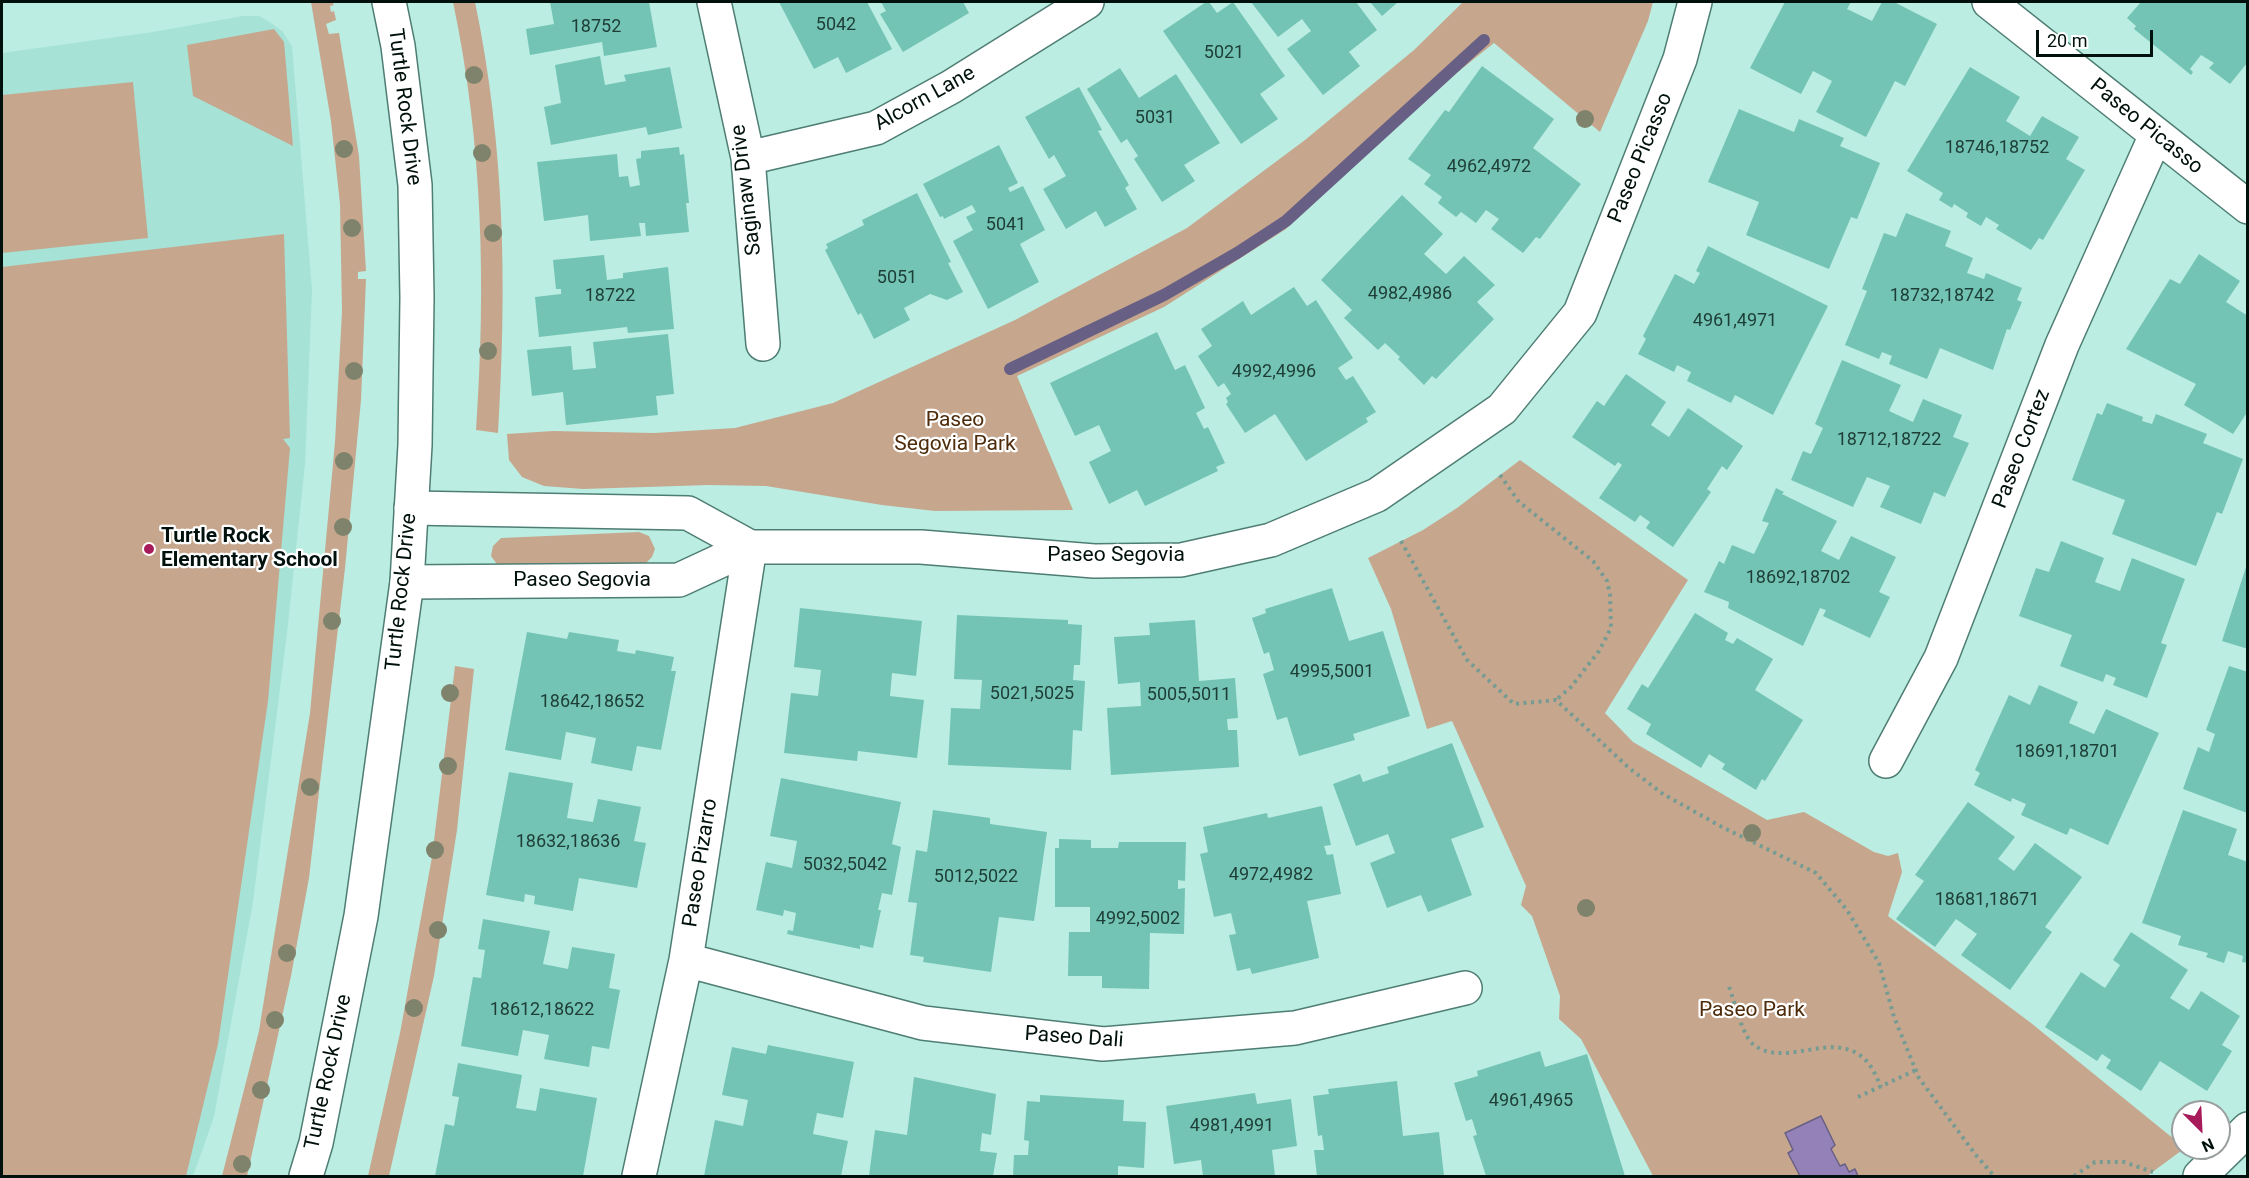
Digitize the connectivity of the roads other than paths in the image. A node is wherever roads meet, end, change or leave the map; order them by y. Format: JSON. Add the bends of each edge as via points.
{"nodes":[{"id":1,"x":389,"y":2,"type":"edge"},
{"id":2,"x":714,"y":2,"type":"edge"},
{"id":3,"x":1087,"y":2,"type":"edge"},
{"id":4,"x":1695,"y":2,"type":"edge"},
{"id":5,"x":1989,"y":2,"type":"edge"},
{"id":6,"x":2156,"y":135,"type":"junction"},
{"id":7,"x":748,"y":158,"type":"junction"},
{"id":8,"x":2247,"y":207,"type":"edge"},
{"id":9,"x":1580,"y":313,"type":"joint"},
{"id":10,"x":763,"y":344,"type":"dead end"},
{"id":11,"x":411,"y":508,"type":"junction"},
{"id":12,"x":750,"y":547,"type":"junction"},
{"id":13,"x":407,"y":582,"type":"junction"},
{"id":14,"x":1886,"y":761,"type":"dead end"},
{"id":15,"x":686,"y":960,"type":"junction"},
{"id":16,"x":1465,"y":988,"type":"dead end"},
{"id":17,"x":2247,"y":1129,"type":"edge"},
{"id":18,"x":306,"y":1176,"type":"edge"},
{"id":19,"x":639,"y":1176,"type":"edge"},
{"id":20,"x":2200,"y":1176,"type":"edge"}],
"edges":[{"from":1,"to":11,"type":"street","name":"Turtle Rock Drive","via":[[415,185],[417,298]]},
{"from":2,"to":7,"type":"street","name":"Saginaw Drive"},
{"from":3,"to":7,"type":"street","name":"Alcorn Lane","via":[[951,87],[876,128]]},
{"from":4,"to":9,"type":"street","name":"Paseo Picasso","via":[[1680,59]]},
{"from":5,"to":6,"type":"street","name":"Paseo Picasso"},
{"from":6,"to":8,"type":"street","name":"Paseo Picasso"},
{"from":6,"to":14,"type":"street","name":"Paseo Cortez","via":[[2062,345],[1941,658]]},
{"from":7,"to":10,"type":"street","name":"Saginaw Drive"},
{"from":9,"to":12,"type":"street","name":"Paseo Segovia","via":[[1502,409],[1377,495],[1271,540],[1181,560],[1115,561],[921,547]]},
{"from":11,"to":12,"type":"street","name":"Paseo Segovia","via":[[688,513]]},
{"from":11,"to":13,"type":"street","name":"Turtle Rock Drive"},
{"from":12,"to":13,"type":"street","name":"Paseo Segovia","via":[[679,580]]},
{"from":12,"to":15,"type":"street","name":"Paseo Pizarro"},
{"from":13,"to":18,"type":"street","name":"Turtle Rock Drive","via":[[361,916]]},
{"from":15,"to":16,"type":"street","name":"Paseo Dali","via":[[923,1023],[1103,1044],[1295,1028]]},
{"from":15,"to":19,"type":"street","name":"Paseo Pizarro"},
{"from":17,"to":20,"type":"street"}]}
